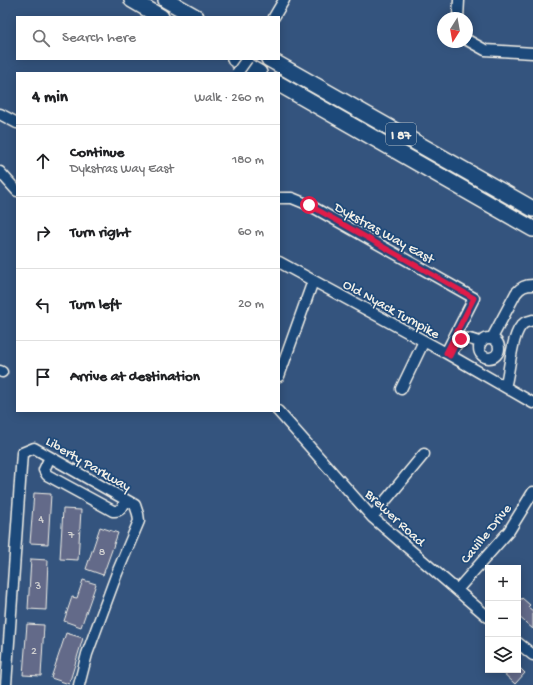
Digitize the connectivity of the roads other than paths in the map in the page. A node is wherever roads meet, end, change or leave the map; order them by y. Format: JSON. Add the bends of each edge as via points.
{"nodes":[{"id":1,"x":132,"y":0,"type":"edge"},
{"id":2,"x":166,"y":0,"type":"edge"},
{"id":3,"x":284,"y":0,"type":"edge"},
{"id":4,"x":459,"y":0,"type":"edge"},
{"id":5,"x":458,"y":12,"type":"edge"},
{"id":6,"x":160,"y":16,"type":"edge"},
{"id":7,"x":194,"y":16,"type":"edge"},
{"id":8,"x":275,"y":16,"type":"edge"},
{"id":9,"x":473,"y":43,"type":"edge"},
{"id":10,"x":533,"y":53,"type":"edge"},
{"id":11,"x":237,"y":60,"type":"edge"},
{"id":12,"x":246,"y":60,"type":"edge"},
{"id":13,"x":271,"y":60,"type":"edge"},
{"id":14,"x":239,"y":72,"type":"edge"},
{"id":15,"x":258,"y":72,"type":"edge"},
{"id":16,"x":280,"y":85,"type":"edge"},
{"id":17,"x":0,"y":114,"type":"edge"},
{"id":18,"x":16,"y":122,"type":"edge"},
{"id":19,"x":0,"y":172,"type":"edge"},
{"id":20,"x":16,"y":190,"type":"edge"},
{"id":21,"x":280,"y":198,"type":"edge"},
{"id":22,"x":533,"y":210,"type":"edge"},
{"id":23,"x":533,"y":229,"type":"edge"},
{"id":24,"x":280,"y":263,"type":"edge"},
{"id":25,"x":313,"y":281,"type":"junction"},
{"id":26,"x":533,"y":285,"type":"edge"},
{"id":27,"x":533,"y":320,"type":"edge"},
{"id":28,"x":492,"y":338,"type":"junction"},
{"id":29,"x":424,"y":341,"type":"junction"},
{"id":30,"x":481,"y":343,"type":"junction"},
{"id":31,"x":448,"y":354,"type":"junction"},
{"id":32,"x":280,"y":373,"type":"edge"},
{"id":33,"x":505,"y":387,"type":"junction"},
{"id":34,"x":400,"y":389,"type":"dead end"},
{"id":35,"x":533,"y":403,"type":"edge"},
{"id":36,"x":279,"y":412,"type":"edge"},
{"id":37,"x":424,"y":454,"type":"dead end"},
{"id":38,"x":50,"y":457,"type":"junction"},
{"id":39,"x":533,"y":492,"type":"edge"},
{"id":40,"x":126,"y":500,"type":"junction"},
{"id":41,"x":372,"y":517,"type":"junction"},
{"id":42,"x":457,"y":590,"type":"junction"},
{"id":43,"x":485,"y":614,"type":"edge"},
{"id":44,"x":521,"y":645,"type":"edge"},
{"id":45,"x":533,"y":655,"type":"edge"},
{"id":46,"x":6,"y":685,"type":"edge"},
{"id":47,"x":79,"y":685,"type":"edge"}],
"edges":[{"from":1,"to":6,"type":"highway"},
{"from":2,"to":7,"type":"highway"},
{"from":3,"to":8,"type":"street"},
{"from":4,"to":5,"type":"street"},
{"from":9,"to":10,"type":"street","via":[[485,50]]},
{"from":11,"to":15,"type":"highway"},
{"from":12,"to":14,"type":"street","bridge":true},
{"from":13,"to":22,"type":"highway","number":"I 87"},
{"from":16,"to":23,"type":"highway","number":"I 87"},
{"from":17,"to":18,"type":"street"},
{"from":19,"to":20,"type":"street"},
{"from":21,"to":31,"type":"street","name":"Dykstras Way East","via":[[292,198],[309,205],[474,298]]},
{"from":24,"to":25,"type":"street","name":"Old Nyack Turnpike"},
{"from":25,"to":29,"type":"street","name":"Old Nyack Turnpike"},
{"from":25,"to":32,"type":"street"},
{"from":26,"to":28,"type":"street","via":[[526,285],[516,293]]},
{"from":27,"to":33,"type":"street","via":[[524,323],[514,339]]},
{"from":28,"to":30,"type":"street"},
{"from":28,"to":30,"type":"street","via":[[499,348],[492,357],[483,355]]},
{"from":29,"to":31,"type":"street","name":"Old Nyack Turnpike"},
{"from":29,"to":34,"type":"street"},
{"from":30,"to":31,"type":"street","via":[[461,339]]},
{"from":31,"to":33,"type":"street","name":"Old Nyack Turnpike"},
{"from":33,"to":35,"type":"street","name":"Old Nyack Turnpike"},
{"from":36,"to":41,"type":"street","name":"Brewer Road"},
{"from":37,"to":41,"type":"street"},
{"from":38,"to":40,"type":"street","name":"Liberty Parkway"},
{"from":38,"to":40,"type":"street","via":[[44,470],[47,475],[112,511],[121,509]]},
{"from":38,"to":46,"type":"street","name":"Liberty Parkway","via":[[34,448],[22,453]]},
{"from":39,"to":42,"type":"street","name":"Caville Drive","via":[[508,531]]},
{"from":40,"to":47,"type":"street","name":"Liberty Parkway","via":[[135,505],[139,521],[116,573],[87,654]]},
{"from":41,"to":42,"type":"street","name":"Brewer Road"},
{"from":42,"to":43,"type":"street","name":"Brewer Road"},
{"from":44,"to":45,"type":"street"}]}
